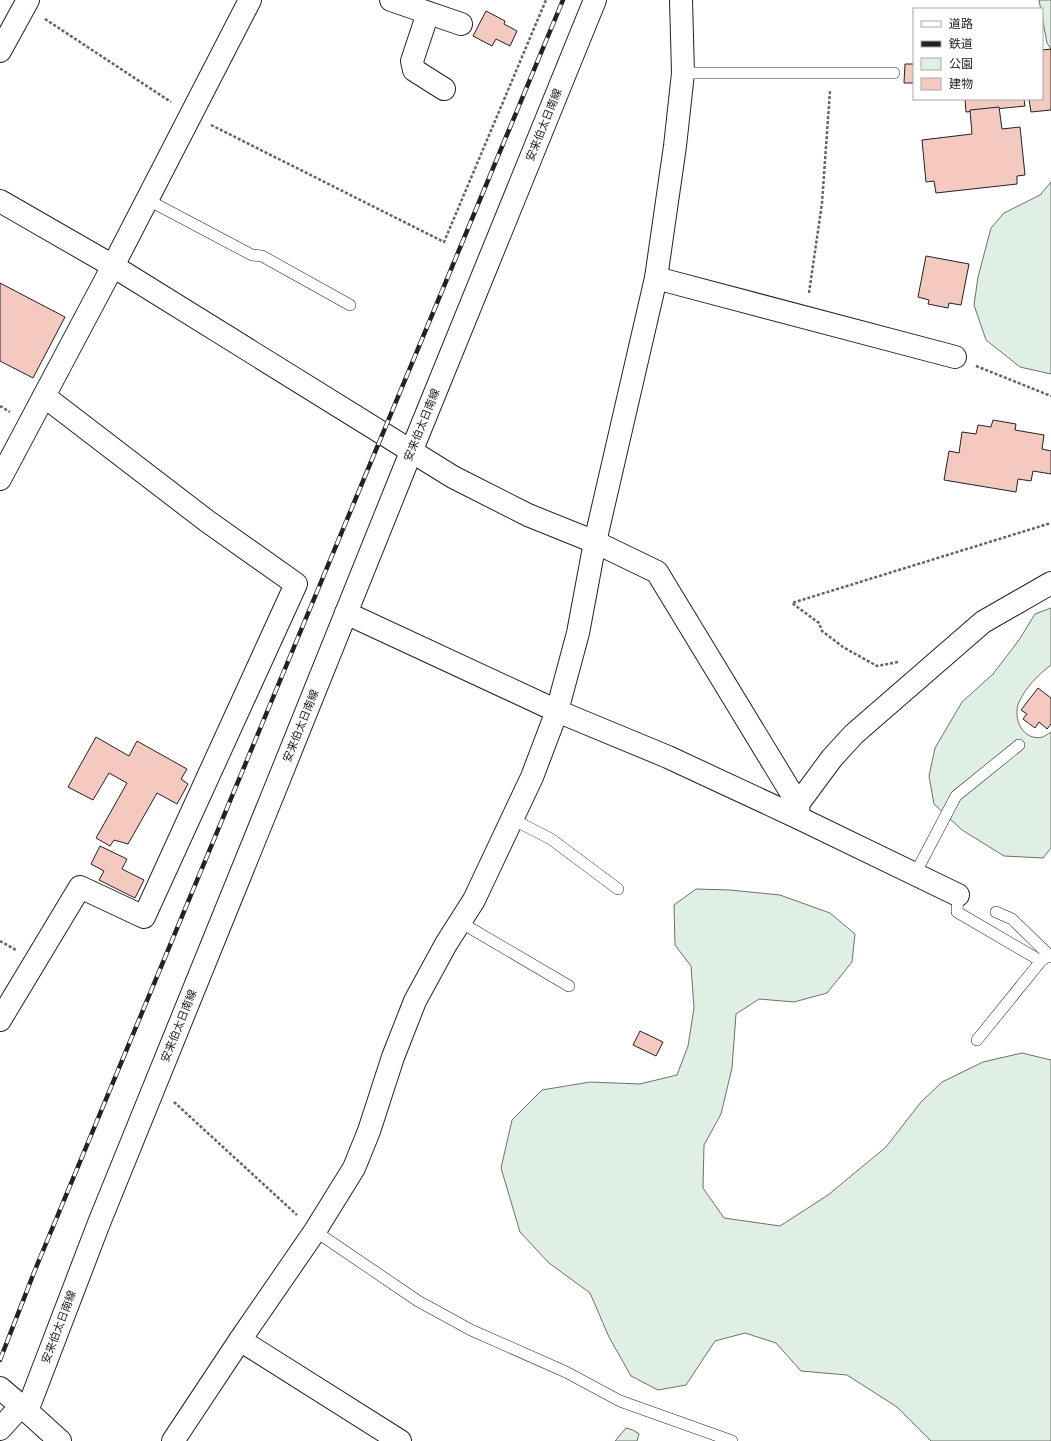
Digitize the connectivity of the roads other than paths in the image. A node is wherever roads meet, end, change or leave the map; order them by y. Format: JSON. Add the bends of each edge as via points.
{"nodes":[{"id":1,"x":250,"y":0,"type":"edge"},
{"id":2,"x":391,"y":0,"type":"edge"},
{"id":3,"x":595,"y":0,"type":"edge"},
{"id":4,"x":681,"y":0,"type":"edge"},
{"id":5,"x":27,"y":3,"type":"edge"},
{"id":6,"x":428,"y":13,"type":"junction"},
{"id":7,"x":461,"y":24,"type":"dead end"},
{"id":8,"x":0,"y":51,"type":"edge"},
{"id":9,"x":683,"y":73,"type":"junction"},
{"id":10,"x":894,"y":73,"type":"dead end"},
{"id":11,"x":444,"y":89,"type":"dead end"},
{"id":12,"x":148,"y":200,"type":"junction"},
{"id":13,"x":0,"y":201,"type":"edge"},
{"id":14,"x":113,"y":266,"type":"junction"},
{"id":15,"x":656,"y":278,"type":"junction"},
{"id":16,"x":350,"y":305,"type":"dead end"},
{"id":17,"x":955,"y":357,"type":"road end"},
{"id":18,"x":44,"y":396,"type":"junction"},
{"id":19,"x":410,"y":452,"type":"junction"},
{"id":20,"x":0,"y":479,"type":"edge"},
{"id":21,"x":595,"y":542,"type":"junction"},
{"id":22,"x":1051,"y":583,"type":"edge"},
{"id":23,"x":346,"y":613,"type":"junction"},
{"id":24,"x":557,"y":710,"type":"junction"},
{"id":25,"x":1019,"y":745,"type":"dead end"},
{"id":26,"x":798,"y":811,"type":"junction"},
{"id":27,"x":512,"y":819,"type":"junction"},
{"id":28,"x":915,"y":874,"type":"junction"},
{"id":29,"x":618,"y":889,"type":"dead end"},
{"id":30,"x":958,"y":895,"type":"joint"},
{"id":31,"x":996,"y":912,"type":"dead end"},
{"id":32,"x":460,"y":922,"type":"junction"},
{"id":33,"x":1047,"y":957,"type":"edge"},
{"id":34,"x":569,"y":986,"type":"dead end"},
{"id":35,"x":0,"y":1020,"type":"edge"},
{"id":36,"x":977,"y":1040,"type":"dead end"},
{"id":37,"x":315,"y":1231,"type":"junction"},
{"id":38,"x":240,"y":1340,"type":"junction"},
{"id":39,"x":0,"y":1388,"type":"edge"},
{"id":40,"x":24,"y":1409,"type":"junction"},
{"id":41,"x":0,"y":1429,"type":"edge"},
{"id":42,"x":60,"y":1441,"type":"edge"},
{"id":43,"x":173,"y":1441,"type":"edge"},
{"id":44,"x":400,"y":1441,"type":"edge"},
{"id":45,"x":732,"y":1441,"type":"edge"}],
"edges":[{"from":1,"to":12,"type":"street"},
{"from":2,"to":6,"type":"street"},
{"from":3,"to":19,"type":"street","name":"安来伯太日南線"},
{"from":4,"to":9,"type":"street"},
{"from":5,"to":8,"type":"street"},
{"from":6,"to":7,"type":"street"},
{"from":6,"to":11,"type":"street","via":[[412,61],[414,70]]},
{"from":9,"to":10,"type":"lane"},
{"from":9,"to":15,"type":"street"},
{"from":12,"to":14,"type":"street"},
{"from":12,"to":16,"type":"lane","via":[[252,255],[262,256]]},
{"from":13,"to":14,"type":"street"},
{"from":14,"to":18,"type":"street"},
{"from":14,"to":19,"type":"street"},
{"from":15,"to":17,"type":"street"},
{"from":15,"to":21,"type":"street"},
{"from":18,"to":20,"type":"street"},
{"from":18,"to":35,"type":"street","via":[[201,516],[296,584],[144,917],[80,887]]},
{"from":19,"to":21,"type":"street","via":[[528,516]]},
{"from":19,"to":23,"type":"street","name":"安来伯太日南線"},
{"from":21,"to":24,"type":"street","via":[[578,633]]},
{"from":21,"to":26,"type":"street","via":[[656,572]]},
{"from":22,"to":26,"type":"street","via":[[983,622],[854,734],[832,758]]},
{"from":23,"to":24,"type":"street"},
{"from":23,"to":40,"type":"street","name":"安来伯太日南線"},
{"from":24,"to":26,"type":"street"},
{"from":24,"to":27,"type":"street","via":[[532,777]]},
{"from":25,"to":28,"type":"lane","via":[[956,796]]},
{"from":26,"to":28,"type":"street"},
{"from":27,"to":29,"type":"lane","via":[[551,839]]},
{"from":27,"to":32,"type":"street","via":[[474,900]]},
{"from":28,"to":30,"type":"street"},
{"from":30,"to":33,"type":"lane","via":[[957,912]]},
{"from":31,"to":33,"type":"lane","via":[[1012,919]]},
{"from":32,"to":34,"type":"lane"},
{"from":32,"to":37,"type":"street","via":[[415,1001],[354,1168]]},
{"from":33,"to":36,"type":"lane"},
{"from":37,"to":38,"type":"street"},
{"from":37,"to":45,"type":"lane","via":[[418,1301],[471,1330],[566,1372],[620,1401]]},
{"from":38,"to":43,"type":"street"},
{"from":38,"to":44,"type":"street"},
{"from":39,"to":40,"type":"street"},
{"from":40,"to":41,"type":"street"},
{"from":40,"to":42,"type":"street"}]}
